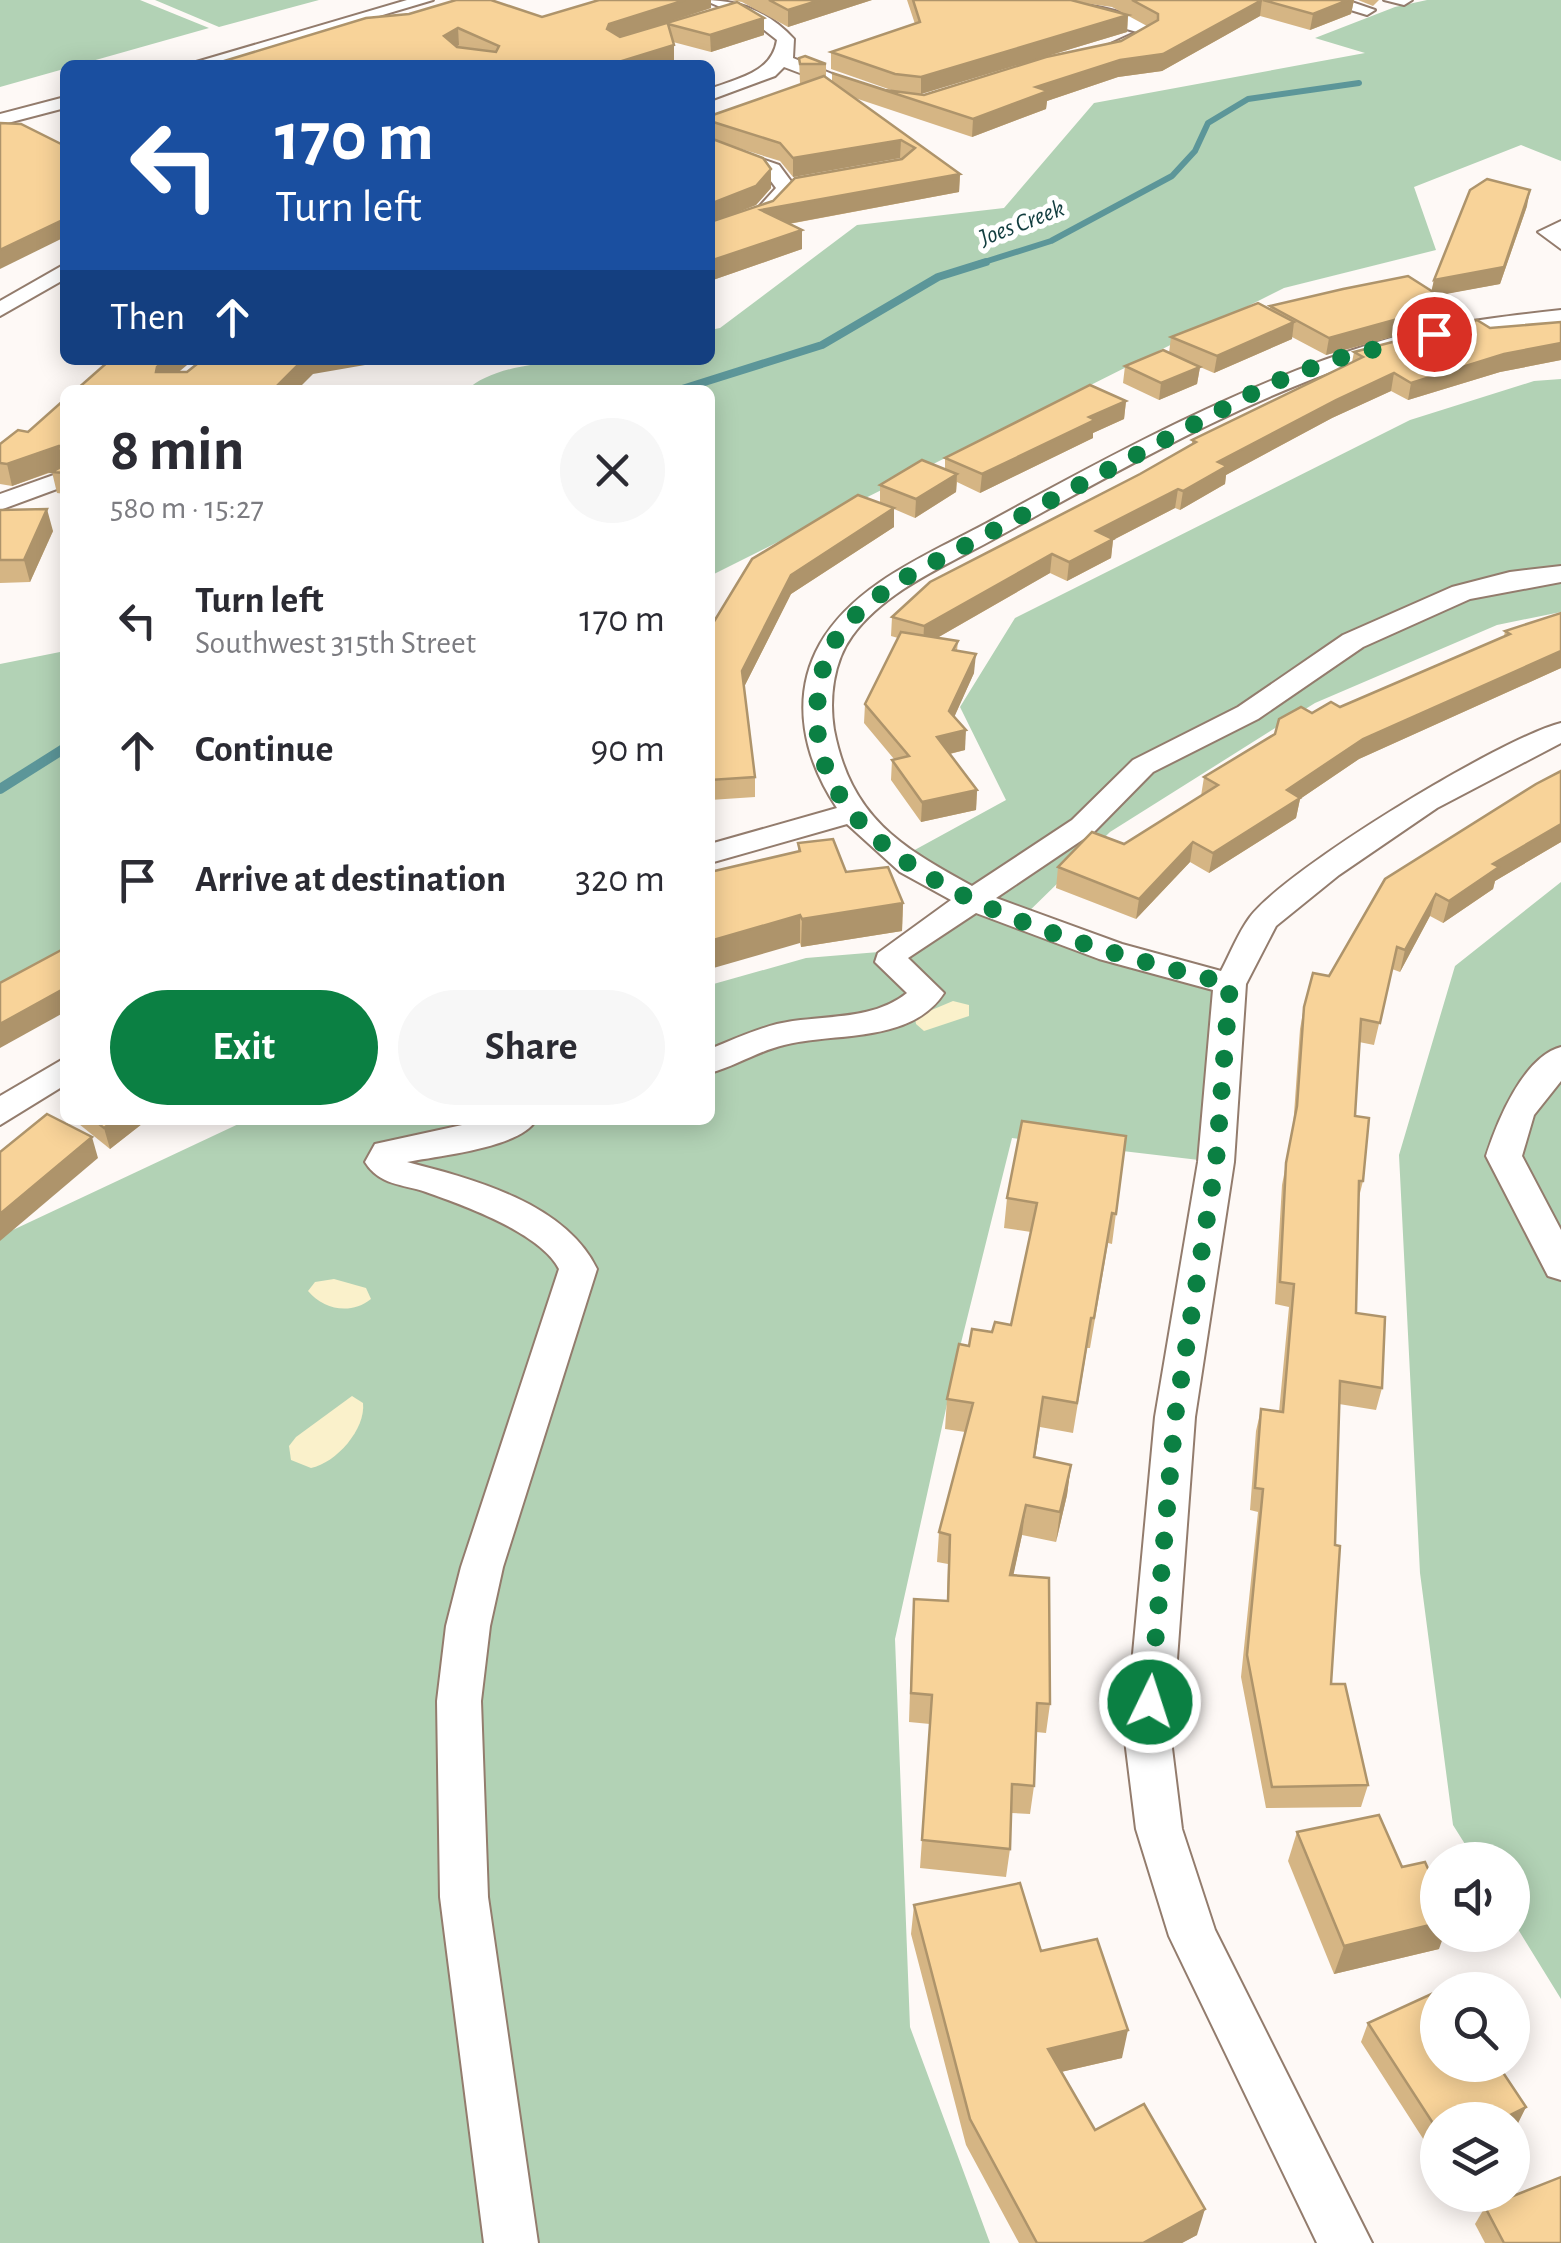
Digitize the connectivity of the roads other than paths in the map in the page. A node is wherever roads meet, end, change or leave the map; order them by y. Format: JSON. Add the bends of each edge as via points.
{"nodes":[{"id":1,"x":425,"y":0,"type":"edge"},
{"id":2,"x":712,"y":0,"type":"edge"},
{"id":3,"x":1032,"y":0,"type":"edge"},
{"id":4,"x":1326,"y":0,"type":"edge"},
{"id":5,"x":1392,"y":0,"type":"edge"},
{"id":6,"x":1404,"y":0,"type":"edge"},
{"id":7,"x":738,"y":9,"type":"junction"},
{"id":8,"x":1367,"y":10,"type":"dead end"},
{"id":9,"x":704,"y":20,"type":"edge"},
{"id":10,"x":1090,"y":56,"type":"edge"},
{"id":11,"x":783,"y":57,"type":"junction"},
{"id":12,"x":214,"y":60,"type":"edge"},
{"id":13,"x":715,"y":93,"type":"edge"},
{"id":14,"x":895,"y":101,"type":"edge"},
{"id":15,"x":60,"y":103,"type":"edge"},
{"id":16,"x":0,"y":120,"type":"edge"},
{"id":17,"x":715,"y":148,"type":"edge"},
{"id":18,"x":1561,"y":227,"type":"edge"},
{"id":19,"x":715,"y":231,"type":"edge"},
{"id":20,"x":1561,"y":243,"type":"edge"},
{"id":21,"x":60,"y":273,"type":"edge"},
{"id":22,"x":0,"y":310,"type":"edge"},
{"id":23,"x":1561,"y":316,"type":"edge"},
{"id":24,"x":60,"y":480,"type":"edge"},
{"id":25,"x":0,"y":503,"type":"edge"},
{"id":26,"x":1561,"y":574,"type":"edge"},
{"id":27,"x":1561,"y":732,"type":"edge"},
{"id":28,"x":850,"y":814,"type":"junction"},
{"id":29,"x":715,"y":853,"type":"edge"},
{"id":30,"x":976,"y":899,"type":"junction"},
{"id":31,"x":1230,"y":984,"type":"junction"},
{"id":32,"x":1561,"y":1058,"type":"edge"},
{"id":33,"x":715,"y":1060,"type":"edge"},
{"id":34,"x":60,"y":1072,"type":"edge"},
{"id":35,"x":0,"y":1113,"type":"edge"},
{"id":36,"x":506,"y":1125,"type":"edge"},
{"id":37,"x":1561,"y":1266,"type":"edge"},
{"id":38,"x":511,"y":2243,"type":"edge"},
{"id":39,"x":1345,"y":2243,"type":"edge"}],
"edges":[{"from":1,"to":12,"type":"street"},
{"from":2,"to":7,"type":"street"},
{"from":3,"to":10,"type":"street","via":[[1144,28],[1145,36]]},
{"from":4,"to":8,"type":"street"},
{"from":5,"to":6,"type":"street"},
{"from":7,"to":9,"type":"street"},
{"from":7,"to":11,"type":"street","via":[[782,33]]},
{"from":11,"to":13,"type":"street","via":[[769,72]]},
{"from":11,"to":14,"type":"street"},
{"from":15,"to":16,"type":"street"},
{"from":17,"to":19,"type":"street","via":[[772,169],[796,187],[768,210]]},
{"from":18,"to":20,"type":"street","via":[[1548,232]]},
{"from":21,"to":22,"type":"street"},
{"from":23,"to":28,"type":"street","via":[[1400,340],[1270,384],[864,604],[841,628],[818,676],[816,742]]},
{"from":24,"to":25,"type":"street"},
{"from":26,"to":30,"type":"street","via":[[1474,590],[1364,635],[1248,713],[1143,766],[1083,826]]},
{"from":27,"to":31,"type":"street","via":[[1426,802],[1328,868],[1262,921]]},
{"from":28,"to":29,"type":"street"},
{"from":28,"to":30,"type":"street","via":[[900,858]]},
{"from":30,"to":31,"type":"street","via":[[1018,922]]},
{"from":30,"to":33,"type":"street","via":[[892,958],[926,996],[862,1025],[774,1036]]},
{"from":31,"to":39,"type":"street","via":[[1216,1162],[1175,1417],[1148,1740],[1159,1829],[1193,1936]]},
{"from":32,"to":37,"type":"street","via":[[1517,1112],[1504,1156]]},
{"from":34,"to":35,"type":"street"},
{"from":36,"to":38,"type":"street","via":[[388,1153],[383,1162],[556,1237],[578,1270],[482,1567],[459,1702],[465,1916]]}]}
